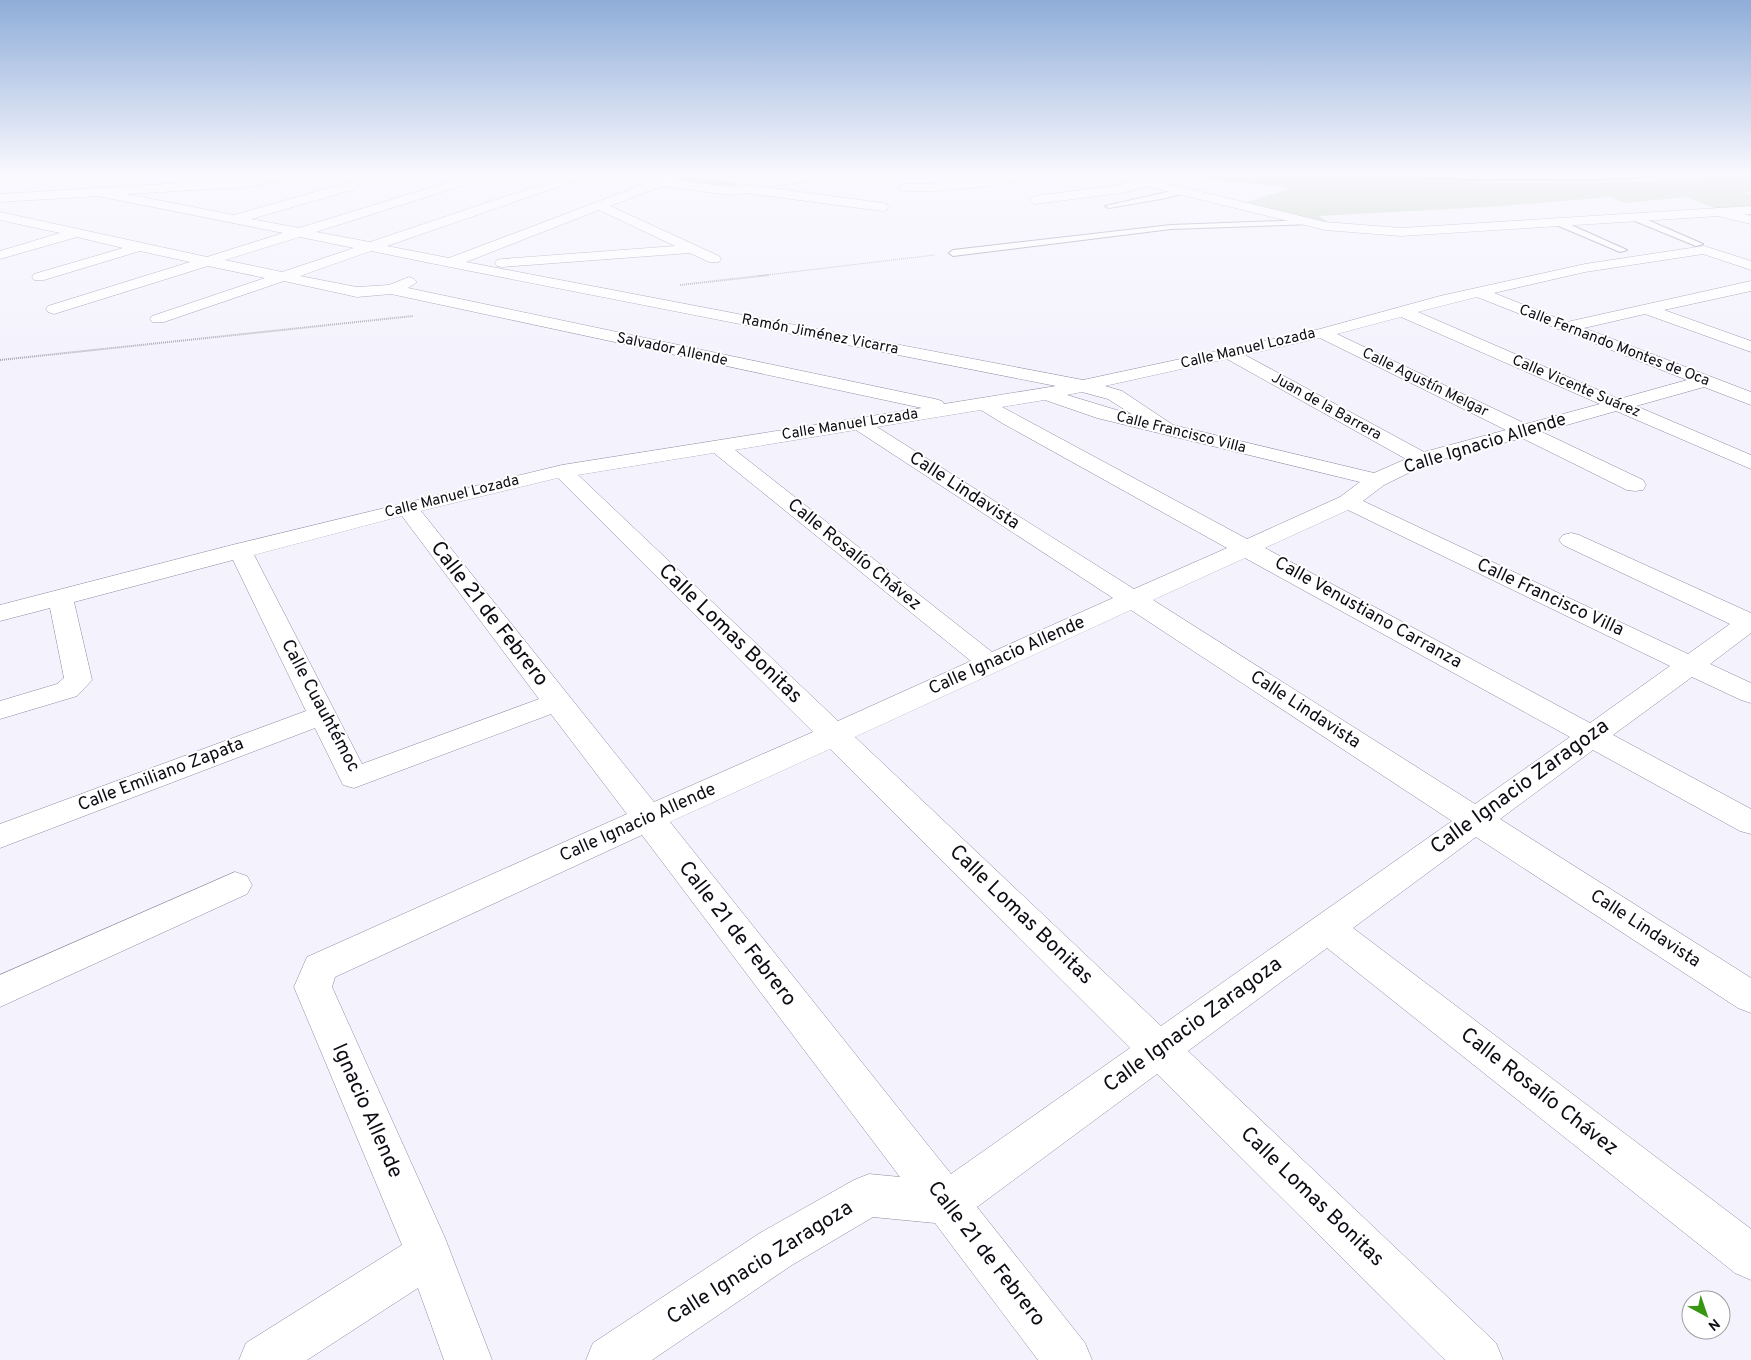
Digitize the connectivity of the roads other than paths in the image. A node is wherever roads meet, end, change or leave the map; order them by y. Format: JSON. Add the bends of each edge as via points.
{"nodes":[{"id":1,"x":61,"y":237,"type":"edge"},
{"id":2,"x":97,"y":237,"type":"edge"},
{"id":3,"x":283,"y":237,"type":"edge"},
{"id":4,"x":326,"y":237,"type":"edge"},
{"id":5,"x":399,"y":237,"type":"edge"},
{"id":6,"x":522,"y":237,"type":"edge"},
{"id":7,"x":667,"y":237,"type":"edge"},
{"id":8,"x":1083,"y":237,"type":"edge"},
{"id":9,"x":1594,"y":237,"type":"edge"},
{"id":10,"x":1679,"y":237,"type":"edge"},
{"id":11,"x":139,"y":247,"type":"junction"},
{"id":12,"x":371,"y":247,"type":"junction"},
{"id":13,"x":1701,"y":247,"type":"junction"},
{"id":14,"x":692,"y":249,"type":"junction"},
{"id":15,"x":1623,"y":250,"type":"dead end"},
{"id":16,"x":953,"y":253,"type":"dead end"},
{"id":17,"x":0,"y":255,"type":"edge"},
{"id":18,"x":714,"y":259,"type":"dead end"},
{"id":19,"x":208,"y":261,"type":"junction"},
{"id":20,"x":457,"y":264,"type":"junction"},
{"id":21,"x":1751,"y":266,"type":"edge"},
{"id":22,"x":39,"y":277,"type":"dead end"},
{"id":23,"x":283,"y":277,"type":"junction"},
{"id":24,"x":1751,"y":286,"type":"edge"},
{"id":25,"x":391,"y":289,"type":"junction"},
{"id":26,"x":1477,"y":292,"type":"junction"},
{"id":27,"x":1720,"y":293,"type":"junction"},
{"id":28,"x":1751,"y":303,"type":"edge"},
{"id":29,"x":54,"y":309,"type":"dead end"},
{"id":30,"x":1646,"y":309,"type":"junction"},
{"id":31,"x":1402,"y":312,"type":"junction"},
{"id":32,"x":158,"y":319,"type":"dead end"},
{"id":33,"x":1565,"y":327,"type":"junction"},
{"id":34,"x":1322,"y":332,"type":"junction"},
{"id":35,"x":1751,"y":347,"type":"edge"},
{"id":36,"x":1230,"y":354,"type":"junction"},
{"id":37,"x":1705,"y":381,"type":"junction"},
{"id":38,"x":1083,"y":386,"type":"junction"},
{"id":39,"x":1046,"y":394,"type":"junction"},
{"id":40,"x":1751,"y":399,"type":"edge"},
{"id":41,"x":984,"y":404,"type":"junction"},
{"id":42,"x":1618,"y":405,"type":"junction"},
{"id":43,"x":952,"y":409,"type":"junction"},
{"id":44,"x":858,"y":423,"type":"junction"},
{"id":45,"x":1165,"y":428,"type":"junction"},
{"id":46,"x":1523,"y":431,"type":"junction"},
{"id":47,"x":718,"y":446,"type":"junction"},
{"id":48,"x":1422,"y":459,"type":"junction"},
{"id":49,"x":1751,"y":463,"type":"edge"},
{"id":50,"x":562,"y":471,"type":"junction"},
{"id":51,"x":1376,"y":480,"type":"junction"},
{"id":52,"x":1635,"y":485,"type":"dead end"},
{"id":53,"x":1348,"y":502,"type":"junction"},
{"id":54,"x":407,"y":508,"type":"junction"},
{"id":55,"x":1571,"y":540,"type":"dead end"},
{"id":56,"x":1248,"y":548,"type":"junction"},
{"id":57,"x":240,"y":550,"type":"junction"},
{"id":58,"x":60,"y":597,"type":"junction"},
{"id":59,"x":1133,"y":600,"type":"junction"},
{"id":60,"x":0,"y":614,"type":"edge"},
{"id":61,"x":1750,"y":623,"type":"edge"},
{"id":62,"x":991,"y":664,"type":"junction"},
{"id":63,"x":1690,"y":665,"type":"junction"},
{"id":64,"x":1751,"y":694,"type":"edge"},
{"id":65,"x":557,"y":702,"type":"junction"},
{"id":66,"x":0,"y":710,"type":"edge"},
{"id":67,"x":322,"y":715,"type":"junction"},
{"id":68,"x":834,"y":735,"type":"junction"},
{"id":69,"x":1592,"y":736,"type":"junction"},
{"id":70,"x":648,"y":819,"type":"junction"},
{"id":71,"x":1475,"y":820,"type":"junction"},
{"id":72,"x":1751,"y":823,"type":"edge"},
{"id":73,"x":0,"y":836,"type":"edge"},
{"id":74,"x":235,"y":885,"type":"dead end"},
{"id":75,"x":1326,"y":927,"type":"junction"},
{"id":76,"x":320,"y":968,"type":"joint"},
{"id":77,"x":0,"y":992,"type":"edge"},
{"id":78,"x":1751,"y":997,"type":"edge"},
{"id":79,"x":1159,"y":1050,"type":"junction"},
{"id":80,"x":946,"y":1203,"type":"junction"},
{"id":81,"x":429,"y":1254,"type":"junction"},
{"id":82,"x":1751,"y":1257,"type":"edge"},
{"id":83,"x":263,"y":1360,"type":"edge"},
{"id":84,"x":468,"y":1360,"type":"edge"},
{"id":85,"x":610,"y":1360,"type":"edge"},
{"id":86,"x":1068,"y":1360,"type":"edge"},
{"id":87,"x":1479,"y":1360,"type":"edge"}],
"edges":[{"from":1,"to":17,"type":"street"},
{"from":2,"to":11,"type":"street"},
{"from":3,"to":19,"type":"street"},
{"from":4,"to":12,"type":"street","name":"Ramón Jiménez Vicarra"},
{"from":5,"to":12,"type":"street"},
{"from":6,"to":20,"type":"street"},
{"from":7,"to":14,"type":"street"},
{"from":8,"to":16,"type":"lane"},
{"from":9,"to":15,"type":"lane"},
{"from":10,"to":13,"type":"lane"},
{"from":11,"to":19,"type":"street"},
{"from":11,"to":22,"type":"street"},
{"from":12,"to":20,"type":"street","name":"Ramón Jiménez Vicarra"},
{"from":12,"to":23,"type":"street"},
{"from":13,"to":21,"type":"street"},
{"from":13,"to":26,"type":"street","name":"Calle Manuel Lozada"},
{"from":14,"to":18,"type":"street"},
{"from":14,"to":20,"type":"street"},
{"from":19,"to":23,"type":"street"},
{"from":19,"to":29,"type":"street"},
{"from":20,"to":25,"type":"street"},
{"from":20,"to":38,"type":"street","name":"Ramón Jiménez Vicarra"},
{"from":23,"to":25,"type":"street","via":[[357,292]]},
{"from":23,"to":32,"type":"street"},
{"from":24,"to":27,"type":"street"},
{"from":25,"to":43,"type":"street","name":"Salvador Allende"},
{"from":26,"to":31,"type":"street","name":"Calle Manuel Lozada"},
{"from":26,"to":33,"type":"street","name":"Calle Fernando Montes de Oca"},
{"from":27,"to":28,"type":"street"},
{"from":27,"to":30,"type":"street"},
{"from":30,"to":33,"type":"street"},
{"from":30,"to":35,"type":"street"},
{"from":31,"to":34,"type":"street","name":"Calle Manuel Lozada"},
{"from":31,"to":42,"type":"street","name":"Calle Vicente Suárez"},
{"from":33,"to":37,"type":"street","name":"Calle Fernando Montes de Oca"},
{"from":34,"to":36,"type":"street","name":"Calle Manuel Lozada"},
{"from":34,"to":46,"type":"street","name":"Calle Agustín Melgar"},
{"from":36,"to":38,"type":"street","name":"Calle Manuel Lozada"},
{"from":36,"to":48,"type":"street","name":"Juan de la Barrera"},
{"from":37,"to":40,"type":"street","name":"Calle Fernando Montes de Oca"},
{"from":37,"to":42,"type":"street","name":"Calle Ignacio Allende"},
{"from":38,"to":39,"type":"street","name":"Calle Manuel Lozada"},
{"from":38,"to":45,"type":"street","name":"Ramón Jiménez Vicarra","via":[[1115,395]]},
{"from":39,"to":41,"type":"street","name":"Calle Manuel Lozada"},
{"from":39,"to":45,"type":"street","name":"Calle Francisco Villa","via":[[1104,414]]},
{"from":41,"to":43,"type":"street","name":"Calle Manuel Lozada"},
{"from":41,"to":56,"type":"street","name":"Calle Venustiano Carranza"},
{"from":42,"to":46,"type":"street","name":"Calle Ignacio Allende"},
{"from":42,"to":49,"type":"street","name":"Calle Vicente Suárez"},
{"from":43,"to":44,"type":"street","name":"Calle Manuel Lozada"},
{"from":44,"to":47,"type":"street","name":"Calle Manuel Lozada"},
{"from":44,"to":59,"type":"street","name":"Calle Lindavista"},
{"from":45,"to":51,"type":"street","name":"Calle Francisco Villa"},
{"from":46,"to":48,"type":"street","name":"Calle Ignacio Allende"},
{"from":46,"to":52,"type":"street","name":"Calle Agustín Melgar"},
{"from":47,"to":50,"type":"street","name":"Calle Manuel Lozada"},
{"from":47,"to":62,"type":"street","name":"Calle Rosalío Chávez"},
{"from":48,"to":51,"type":"street","name":"Calle Ignacio Allende"},
{"from":50,"to":54,"type":"street","name":"Calle Manuel Lozada"},
{"from":50,"to":68,"type":"street","name":"Calle Lomas Bonitas"},
{"from":51,"to":53,"type":"street","name":"Calle Ignacio Allende"},
{"from":53,"to":56,"type":"street","name":"Calle Ignacio Allende"},
{"from":53,"to":63,"type":"street","name":"Calle Francisco Villa"},
{"from":54,"to":57,"type":"street","name":"Calle Manuel Lozada"},
{"from":54,"to":65,"type":"street","name":"Calle 21 de Febrero"},
{"from":55,"to":61,"type":"street"},
{"from":56,"to":59,"type":"street","name":"Calle Ignacio Allende"},
{"from":56,"to":69,"type":"street","name":"Calle Venustiano Carranza"},
{"from":57,"to":58,"type":"street","name":"Calle Manuel Lozada"},
{"from":57,"to":67,"type":"street","name":"Calle Cuauhtémoc"},
{"from":58,"to":60,"type":"street","name":"Calle Manuel Lozada"},
{"from":58,"to":66,"type":"street","via":[[78,680],[68,690]]},
{"from":59,"to":62,"type":"street","name":"Calle Ignacio Allende"},
{"from":59,"to":71,"type":"street","name":"Calle Lindavista"},
{"from":61,"to":63,"type":"street","name":"Calle Ignacio Zaragoza"},
{"from":62,"to":68,"type":"street","name":"Calle Ignacio Allende"},
{"from":63,"to":64,"type":"street","name":"Calle Francisco Villa"},
{"from":63,"to":69,"type":"street","name":"Calle Ignacio Zaragoza"},
{"from":65,"to":67,"type":"street","name":"Calle Cuauhtémoc","via":[[354,778]]},
{"from":65,"to":70,"type":"street","name":"Calle 21 de Febrero"},
{"from":67,"to":73,"type":"street","name":"Calle Emiliano Zapata"},
{"from":68,"to":70,"type":"street","name":"Calle Ignacio Allende"},
{"from":68,"to":79,"type":"street","name":"Calle Lomas Bonitas"},
{"from":69,"to":71,"type":"street","name":"Calle Ignacio Zaragoza"},
{"from":69,"to":72,"type":"street","name":"Calle Venustiano Carranza"},
{"from":70,"to":76,"type":"street","name":"Calle Ignacio Allende"},
{"from":70,"to":80,"type":"street","name":"Calle 21 de Febrero"},
{"from":71,"to":75,"type":"street","name":"Calle Ignacio Zaragoza"},
{"from":71,"to":78,"type":"street","name":"Calle Lindavista"},
{"from":74,"to":77,"type":"street"},
{"from":75,"to":79,"type":"street","name":"Calle Ignacio Zaragoza"},
{"from":75,"to":82,"type":"street","name":"Calle Rosalío Chávez"},
{"from":76,"to":81,"type":"street","name":"Ignacio Allende","via":[[313,987]]},
{"from":79,"to":80,"type":"street","name":"Calle Ignacio Zaragoza"},
{"from":79,"to":87,"type":"street","name":"Calle Lomas Bonitas"},
{"from":80,"to":85,"type":"street","name":"Calle Ignacio Zaragoza","via":[[869,1195],[776,1249]]},
{"from":80,"to":86,"type":"street","name":"Calle 21 de Febrero"},
{"from":81,"to":83,"type":"street"},
{"from":81,"to":84,"type":"street","name":"Ignacio Allende"}]}
